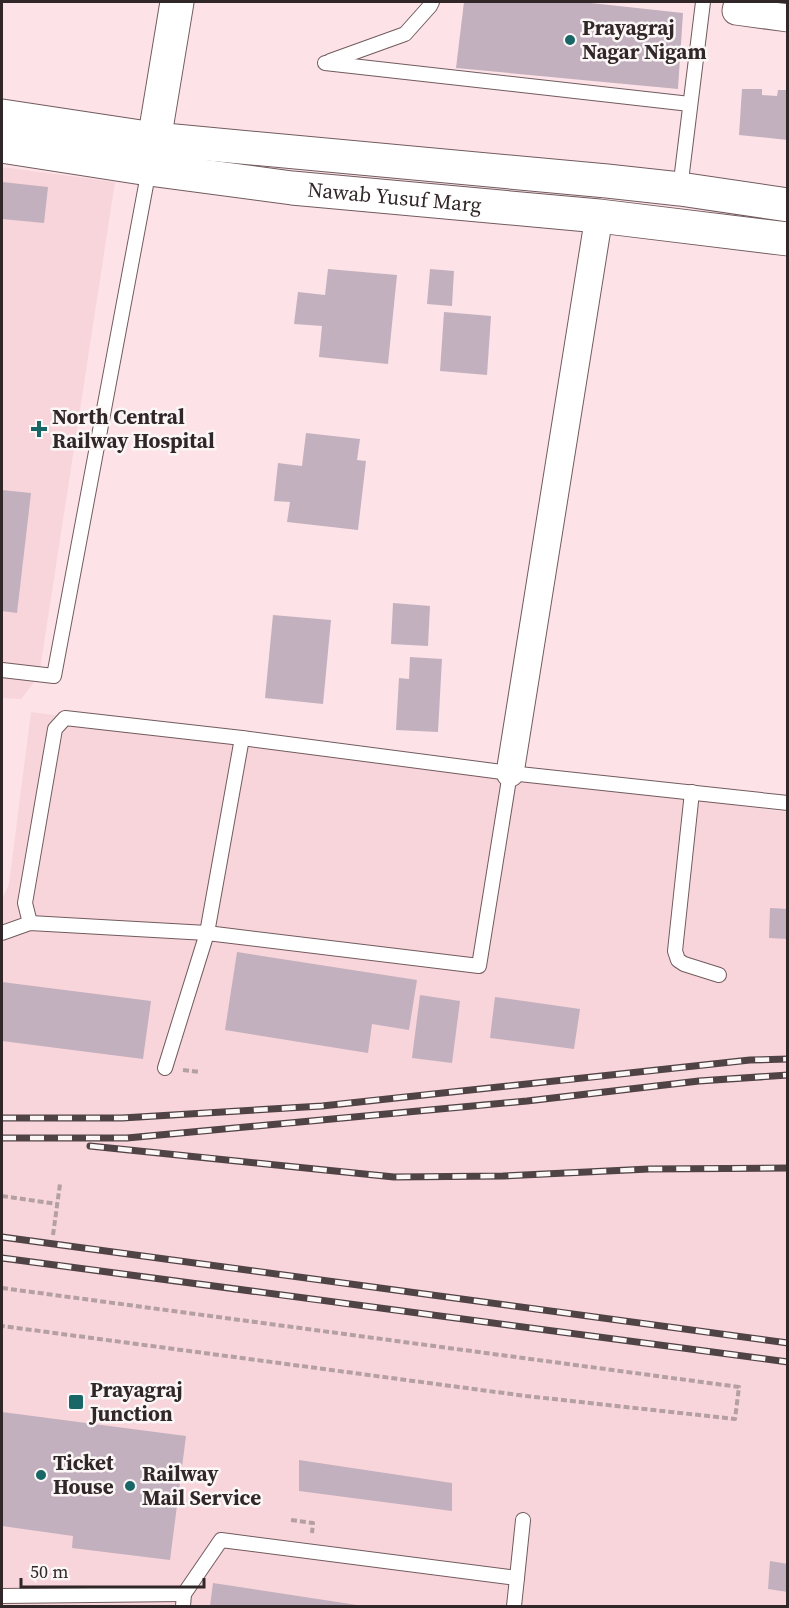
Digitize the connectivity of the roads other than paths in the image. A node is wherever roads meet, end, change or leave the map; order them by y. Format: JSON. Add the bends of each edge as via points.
{"nodes":[{"id":1,"x":177,"y":2,"type":"edge"},
{"id":2,"x":432,"y":2,"type":"edge"},
{"id":3,"x":703,"y":2,"type":"edge"},
{"id":4,"x":738,"y":2,"type":"edge"},
{"id":5,"x":788,"y":18,"type":"edge"},
{"id":6,"x":690,"y":104,"type":"junction"},
{"id":7,"x":2,"y":116,"type":"edge"},
{"id":8,"x":2,"y":146,"type":"edge"},
{"id":9,"x":152,"y":154,"type":"junction"},
{"id":10,"x":680,"y":189,"type":"junction"},
{"id":11,"x":788,"y":205,"type":"edge"},
{"id":12,"x":599,"y":216,"type":"junction"},
{"id":13,"x":788,"y":239,"type":"edge"},
{"id":14,"x":2,"y":670,"type":"edge"},
{"id":15,"x":242,"y":738,"type":"junction"},
{"id":16,"x":510,"y":773,"type":"junction"},
{"id":17,"x":692,"y":792,"type":"junction"},
{"id":18,"x":788,"y":803,"type":"edge"},
{"id":19,"x":30,"y":922,"type":"junction"},
{"id":20,"x":2,"y":933,"type":"edge"},
{"id":21,"x":207,"y":933,"type":"junction"},
{"id":22,"x":719,"y":975,"type":"dead end"},
{"id":23,"x":165,"y":1068,"type":"dead end"},
{"id":24,"x":523,"y":1520,"type":"dead end"},
{"id":25,"x":517,"y":1578,"type":"junction"},
{"id":26,"x":2,"y":1596,"type":"edge"},
{"id":27,"x":184,"y":1600,"type":"edge"},
{"id":28,"x":514,"y":1606,"type":"edge"}],
"edges":[{"from":1,"to":9,"type":"main road"},
{"from":2,"to":6,"type":"lane","via":[[405,34],[325,63]]},
{"from":3,"to":6,"type":"lane"},
{"from":4,"to":5,"type":"street","via":[[736,11]]},
{"from":6,"to":10,"type":"lane"},
{"from":7,"to":9,"type":"main road","name":"Nawab Yusuf Marg"},
{"from":8,"to":9,"type":"main road","name":"Nawab Yusuf Marg"},
{"from":9,"to":10,"type":"main road","name":"Nawab Yusuf Marg"},
{"from":9,"to":12,"type":"main road","name":"Nawab Yusuf Marg","via":[[292,188]]},
{"from":9,"to":14,"type":"lane","via":[[54,676]]},
{"from":10,"to":11,"type":"main road","name":"Nawab Yusuf Marg"},
{"from":12,"to":13,"type":"main road","name":"Nawab Yusuf Marg"},
{"from":12,"to":16,"type":"street"},
{"from":15,"to":16,"type":"lane"},
{"from":15,"to":19,"type":"lane","via":[[65,718],[60,722],[55,729],[25,903]]},
{"from":15,"to":21,"type":"lane"},
{"from":16,"to":17,"type":"lane"},
{"from":16,"to":21,"type":"lane","via":[[479,966]]},
{"from":17,"to":18,"type":"lane"},
{"from":17,"to":22,"type":"lane","via":[[675,951],[684,964]]},
{"from":19,"to":20,"type":"lane"},
{"from":19,"to":21,"type":"lane"},
{"from":21,"to":23,"type":"lane"},
{"from":24,"to":25,"type":"lane"},
{"from":25,"to":27,"type":"lane","via":[[221,1540]]},
{"from":25,"to":28,"type":"lane"},
{"from":26,"to":27,"type":"lane"}]}
